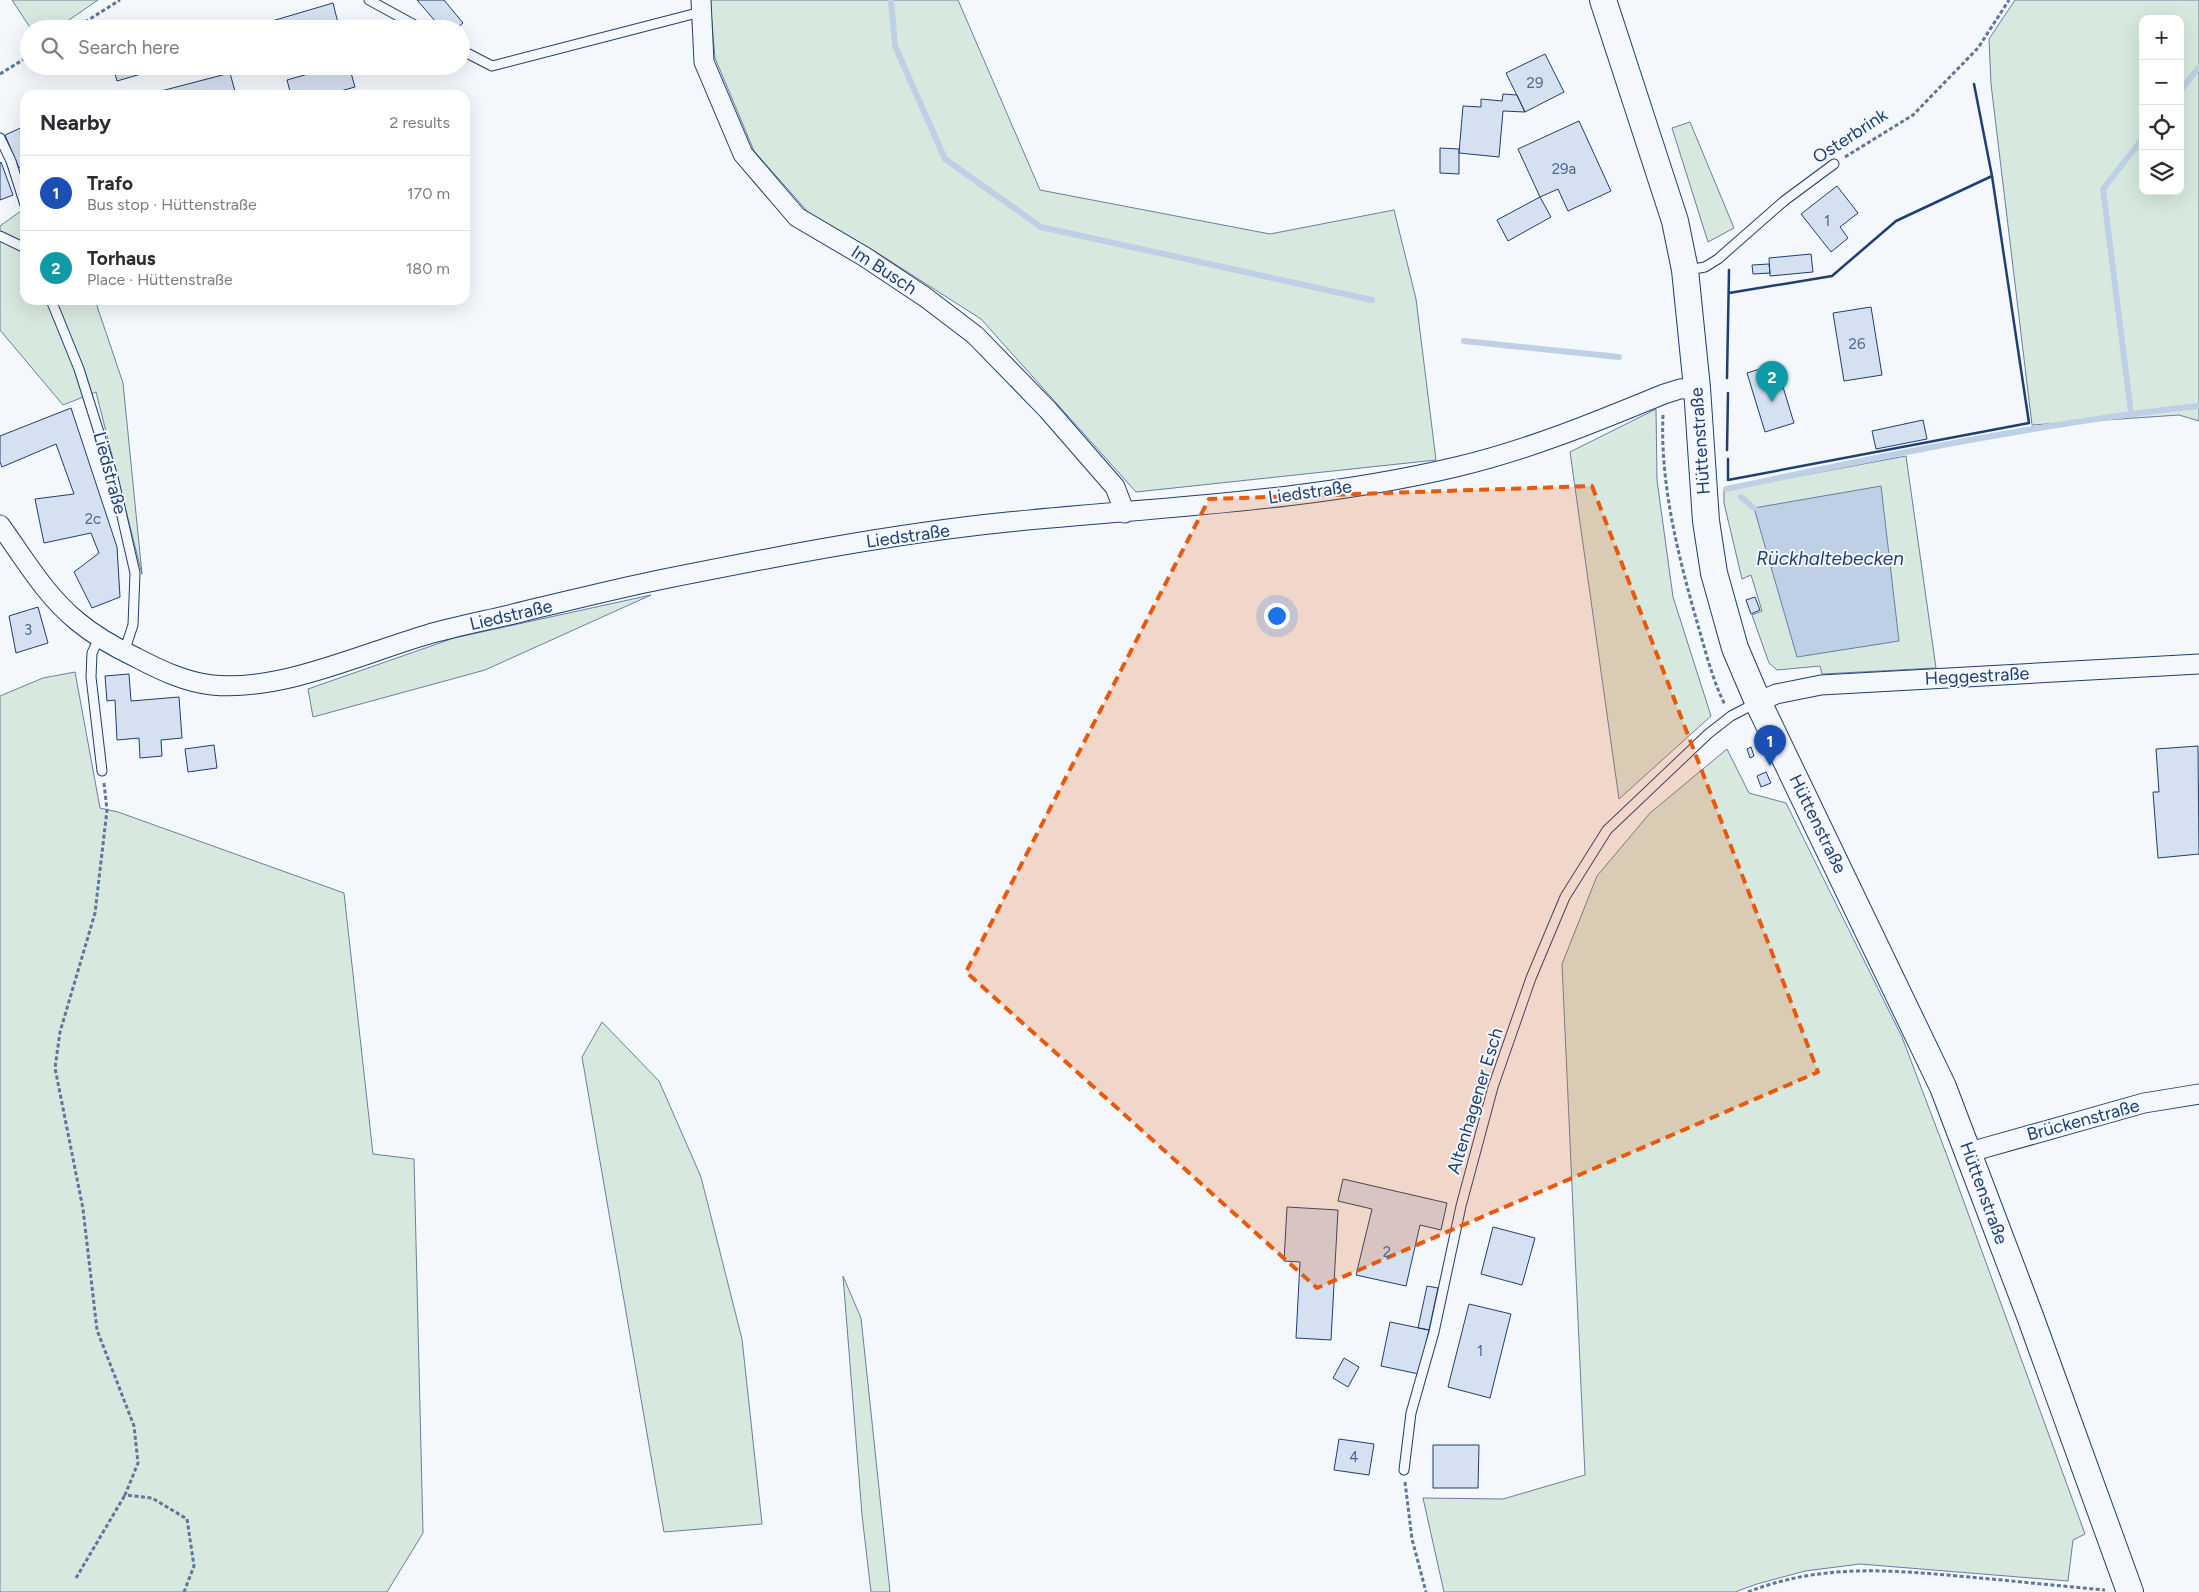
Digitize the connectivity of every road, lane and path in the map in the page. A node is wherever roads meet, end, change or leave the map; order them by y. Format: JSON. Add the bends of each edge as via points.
{"nodes":[{"id":1,"x":120,"y":0,"type":"edge"},
{"id":2,"x":369,"y":0,"type":"edge"},
{"id":3,"x":1603,"y":0,"type":"edge"},
{"id":4,"x":2009,"y":0,"type":"edge"},
{"id":5,"x":701,"y":6,"type":"edge"},
{"id":6,"x":88,"y":20,"type":"edge"},
{"id":7,"x":406,"y":20,"type":"edge"},
{"id":8,"x":470,"y":55,"type":"edge"},
{"id":9,"x":20,"y":62,"type":"edge"},
{"id":10,"x":0,"y":74,"type":"edge"},
{"id":11,"x":0,"y":138,"type":"edge"},
{"id":12,"x":1834,"y":164,"type":"joint"},
{"id":13,"x":20,"y":189,"type":"edge"},
{"id":14,"x":0,"y":236,"type":"edge"},
{"id":15,"x":20,"y":246,"type":"edge"},
{"id":16,"x":1685,"y":270,"type":"junction"},
{"id":17,"x":53,"y":305,"type":"edge"},
{"id":18,"x":1697,"y":388,"type":"junction"},
{"id":19,"x":1664,"y":394,"type":"junction"},
{"id":20,"x":1125,"y":513,"type":"junction"},
{"id":21,"x":0,"y":525,"type":"edge"},
{"id":22,"x":99,"y":638,"type":"junction"},
{"id":23,"x":124,"y":652,"type":"junction"},
{"id":24,"x":2199,"y":664,"type":"edge"},
{"id":25,"x":1758,"y":702,"type":"junction"},
{"id":26,"x":1731,"y":716,"type":"junction"},
{"id":27,"x":102,"y":771,"type":"joint"},
{"id":28,"x":2199,"y":1094,"type":"edge"},
{"id":29,"x":1970,"y":1152,"type":"junction"},
{"id":30,"x":1404,"y":1470,"type":"joint"},
{"id":31,"x":125,"y":1495,"type":"junction"},
{"id":32,"x":76,"y":1578,"type":"dead end"},
{"id":33,"x":2129,"y":1590,"type":"edge"},
{"id":34,"x":184,"y":1592,"type":"edge"},
{"id":35,"x":1426,"y":1592,"type":"edge"},
{"id":36,"x":1748,"y":1592,"type":"edge"}],
"edges":[{"from":1,"to":6,"type":"path"},
{"from":2,"to":7,"type":"lane"},
{"from":3,"to":16,"type":"main road","name":"Hüttenstraße","via":[[1672,212]]},
{"from":4,"to":12,"type":"path","name":"Osterbrink","via":[[1978,48],[1913,114]]},
{"from":5,"to":8,"type":"lane","via":[[492,66]]},
{"from":5,"to":20,"type":"street","name":"Im Busch","via":[[704,62],[743,154],[797,217],[865,257],[975,335],[1048,410],[1115,487]]},
{"from":9,"to":10,"type":"path"},
{"from":11,"to":13,"type":"lane"},
{"from":12,"to":16,"type":"lane","name":"Osterbrink","via":[[1784,201],[1718,259],[1705,267]]},
{"from":14,"to":15,"type":"lane"},
{"from":16,"to":18,"type":"main road","name":"Hüttenstraße"},
{"from":17,"to":23,"type":"lane","name":"Liedstraße","via":[[80,370],[113,478],[135,573],[133,625]]},
{"from":18,"to":19,"type":"street","name":"Liedstraße"},
{"from":18,"to":25,"type":"main road","name":"Hüttenstraße","via":[[1706,521],[1714,573],[1735,648]]},
{"from":19,"to":20,"type":"street","name":"Liedstraße","via":[[1569,433],[1446,469],[1292,496]]},
{"from":19,"to":26,"type":"path","via":[[1665,475],[1680,556],[1704,648]]},
{"from":20,"to":23,"type":"street","name":"Liedstraße","via":[[1008,522],[794,553],[647,582],[448,630],[318,670],[244,686],[210,685],[184,679]]},
{"from":21,"to":22,"type":"street","name":"Liedstraße","via":[[55,600]]},
{"from":22,"to":23,"type":"street","name":"Liedstraße"},
{"from":22,"to":27,"type":"lane","via":[[92,653],[91,677]]},
{"from":24,"to":25,"type":"street","name":"Heggestraße","via":[[1822,685],[1776,694]]},
{"from":25,"to":26,"type":"lane","name":"Altenhagener Esch"},
{"from":25,"to":29,"type":"main road","name":"Hüttenstraße","via":[[1915,1024]]},
{"from":26,"to":30,"type":"lane","name":"Altenhagener Esch","via":[[1607,830],[1565,897],[1493,1087],[1461,1206],[1434,1332],[1411,1413]]},
{"from":27,"to":31,"type":"path","via":[[108,810],[95,913],[60,1032],[55,1068],[83,1209],[97,1330],[134,1426],[138,1463]]},
{"from":28,"to":29,"type":"street","name":"Brückenstraße","via":[[2144,1103]]},
{"from":29,"to":33,"type":"main road","name":"Hüttenstraße"},
{"from":30,"to":35,"type":"path","via":[[1412,1539]]},
{"from":31,"to":32,"type":"path"},
{"from":31,"to":34,"type":"path","via":[[152,1498],[187,1519],[194,1566]]},
{"from":33,"to":36,"type":"path","via":[[1859,1570],[1804,1575]]}]}
